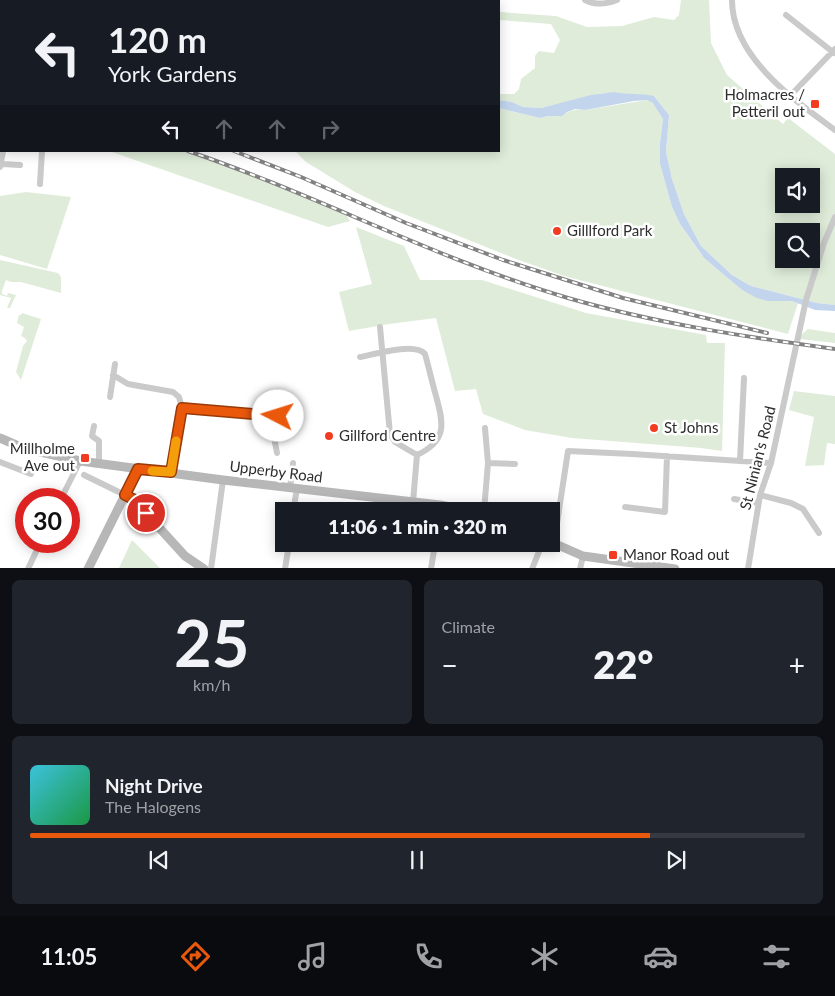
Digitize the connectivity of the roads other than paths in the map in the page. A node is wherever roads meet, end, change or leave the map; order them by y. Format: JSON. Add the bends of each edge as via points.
{"nodes":[{"id":1,"x":334,"y":0,"type":"edge"},
{"id":2,"x":342,"y":0,"type":"edge"},
{"id":3,"x":585,"y":0,"type":"edge"},
{"id":4,"x":617,"y":0,"type":"edge"},
{"id":5,"x":732,"y":0,"type":"edge"},
{"id":6,"x":786,"y":15,"type":"dead end"},
{"id":7,"x":834,"y":52,"type":"edge"},
{"id":8,"x":790,"y":96,"type":"junction"},
{"id":9,"x":835,"y":130,"type":"edge"},
{"id":10,"x":3,"y":152,"type":"edge"},
{"id":11,"x":42,"y":152,"type":"edge"},
{"id":12,"x":20,"y":165,"type":"dead end"},
{"id":13,"x":1,"y":166,"type":"edge"},
{"id":14,"x":40,"y":184,"type":"dead end"},
{"id":15,"x":835,"y":217,"type":"edge"},
{"id":16,"x":380,"y":328,"type":"dead end"},
{"id":17,"x":383,"y":352,"type":"junction"},
{"id":18,"x":360,"y":357,"type":"dead end"},
{"id":19,"x":115,"y":364,"type":"dead end"},
{"id":20,"x":113,"y":375,"type":"junction"},
{"id":21,"x":744,"y":378,"type":"dead end"},
{"id":22,"x":110,"y":397,"type":"dead end"},
{"id":23,"x":182,"y":408,"type":"junction"},
{"id":24,"x":270,"y":416,"type":"junction"},
{"id":25,"x":278,"y":416,"type":"dead end"},
{"id":26,"x":94,"y":426,"type":"dead end"},
{"id":27,"x":485,"y":428,"type":"dead end"},
{"id":28,"x":0,"y":438,"type":"edge"},
{"id":29,"x":277,"y":453,"type":"dead end"},
{"id":30,"x":417,"y":455,"type":"junction"},
{"id":31,"x":667,"y":456,"type":"junction"},
{"id":32,"x":80,"y":461,"type":"junction"},
{"id":33,"x":740,"y":461,"type":"junction"},
{"id":34,"x":0,"y":462,"type":"edge"},
{"id":35,"x":99,"y":463,"type":"junction"},
{"id":36,"x":293,"y":463,"type":"dead end"},
{"id":37,"x":488,"y":463,"type":"junction"},
{"id":38,"x":771,"y":463,"type":"junction"},
{"id":39,"x":515,"y":464,"type":"dead end"},
{"id":40,"x":138,"y":469,"type":"junction"},
{"id":41,"x":171,"y":472,"type":"junction"},
{"id":42,"x":31,"y":474,"type":"dead end"},
{"id":43,"x":84,"y":474,"type":"dead end"},
{"id":44,"x":223,"y":480,"type":"junction"},
{"id":45,"x":66,"y":488,"type":"edge"},
{"id":46,"x":293,"y":488,"type":"junction"},
{"id":47,"x":125,"y":495,"type":"junction"},
{"id":48,"x":760,"y":495,"type":"junction"},
{"id":49,"x":734,"y":499,"type":"dead end"},
{"id":50,"x":293,"y":502,"type":"edge"},
{"id":51,"x":414,"y":502,"type":"joint"},
{"id":52,"x":485,"y":502,"type":"edge"},
{"id":53,"x":560,"y":502,"type":"edge"},
{"id":54,"x":758,"y":503,"type":"junction"},
{"id":55,"x":625,"y":507,"type":"dead end"},
{"id":56,"x":819,"y":533,"type":"dead end"},
{"id":57,"x":560,"y":545,"type":"edge"},
{"id":58,"x":288,"y":552,"type":"edge"},
{"id":59,"x":434,"y":552,"type":"edge"},
{"id":60,"x":539,"y":552,"type":"edge"},
{"id":61,"x":35,"y":553,"type":"edge"},
{"id":62,"x":583,"y":556,"type":"junction"},
{"id":63,"x":28,"y":568,"type":"edge"},
{"id":64,"x":88,"y":568,"type":"edge"},
{"id":65,"x":204,"y":568,"type":"edge"},
{"id":66,"x":211,"y":568,"type":"edge"},
{"id":67,"x":285,"y":568,"type":"edge"},
{"id":68,"x":431,"y":568,"type":"edge"},
{"id":69,"x":532,"y":568,"type":"edge"},
{"id":70,"x":580,"y":568,"type":"edge"},
{"id":71,"x":675,"y":568,"type":"edge"},
{"id":72,"x":748,"y":568,"type":"edge"}],
"edges":[{"from":1,"to":2,"type":"street"},
{"from":3,"to":4,"type":"street","via":[[600,4]]},
{"from":5,"to":8,"type":"street","via":[[742,39],[762,69]]},
{"from":6,"to":7,"type":"street"},
{"from":7,"to":8,"type":"street"},
{"from":8,"to":9,"type":"street"},
{"from":10,"to":13,"type":"street"},
{"from":11,"to":14,"type":"street"},
{"from":12,"to":13,"type":"street"},
{"from":15,"to":38,"type":"street","name":"St Ninian's Road","via":[[814,271]]},
{"from":16,"to":17,"type":"street"},
{"from":17,"to":18,"type":"street"},
{"from":17,"to":30,"type":"street","via":[[390,434],[395,442]]},
{"from":17,"to":30,"type":"street","via":[[411,348],[425,354],[442,429],[434,445]]},
{"from":19,"to":20,"type":"street"},
{"from":20,"to":22,"type":"street"},
{"from":20,"to":23,"type":"street","via":[[128,384],[173,392],[181,401]]},
{"from":21,"to":33,"type":"street"},
{"from":23,"to":24,"type":"street"},
{"from":23,"to":41,"type":"street"},
{"from":24,"to":25,"type":"street"},
{"from":24,"to":29,"type":"street"},
{"from":26,"to":35,"type":"street","via":[[92,436],[99,441]]},
{"from":27,"to":37,"type":"street"},
{"from":28,"to":32,"type":"street","name":"Upperby Road","via":[[23,448]]},
{"from":30,"to":51,"type":"street"},
{"from":31,"to":33,"type":"street"},
{"from":31,"to":53,"type":"street","via":[[568,451]]},
{"from":31,"to":55,"type":"street","via":[[665,512]]},
{"from":32,"to":35,"type":"street","name":"Upperby Road"},
{"from":32,"to":45,"type":"street"},
{"from":33,"to":38,"type":"street"},
{"from":34,"to":42,"type":"street"},
{"from":35,"to":40,"type":"street","name":"Upperby Road"},
{"from":36,"to":46,"type":"street"},
{"from":37,"to":39,"type":"street"},
{"from":37,"to":52,"type":"street"},
{"from":38,"to":48,"type":"street","name":"St Ninian's Road"},
{"from":40,"to":41,"type":"street","name":"Upperby Road"},
{"from":40,"to":47,"type":"street"},
{"from":41,"to":44,"type":"street","name":"Upperby Road"},
{"from":43,"to":47,"type":"street"},
{"from":44,"to":46,"type":"street","name":"Upperby Road"},
{"from":44,"to":66,"type":"street"},
{"from":46,"to":50,"type":"street"},
{"from":46,"to":51,"type":"street","name":"Upperby Road"},
{"from":47,"to":64,"type":"street"},
{"from":47,"to":65,"type":"street","via":[[133,499],[185,556]]},
{"from":48,"to":54,"type":"street","name":"St Ninian's Road"},
{"from":48,"to":56,"type":"street","via":[[797,505]]},
{"from":49,"to":54,"type":"street"},
{"from":54,"to":72,"type":"street","name":"St Ninian's Road"},
{"from":57,"to":62,"type":"street"},
{"from":58,"to":67,"type":"street"},
{"from":59,"to":68,"type":"street"},
{"from":60,"to":69,"type":"street"},
{"from":61,"to":63,"type":"street"},
{"from":62,"to":70,"type":"street"},
{"from":62,"to":71,"type":"street"}]}
